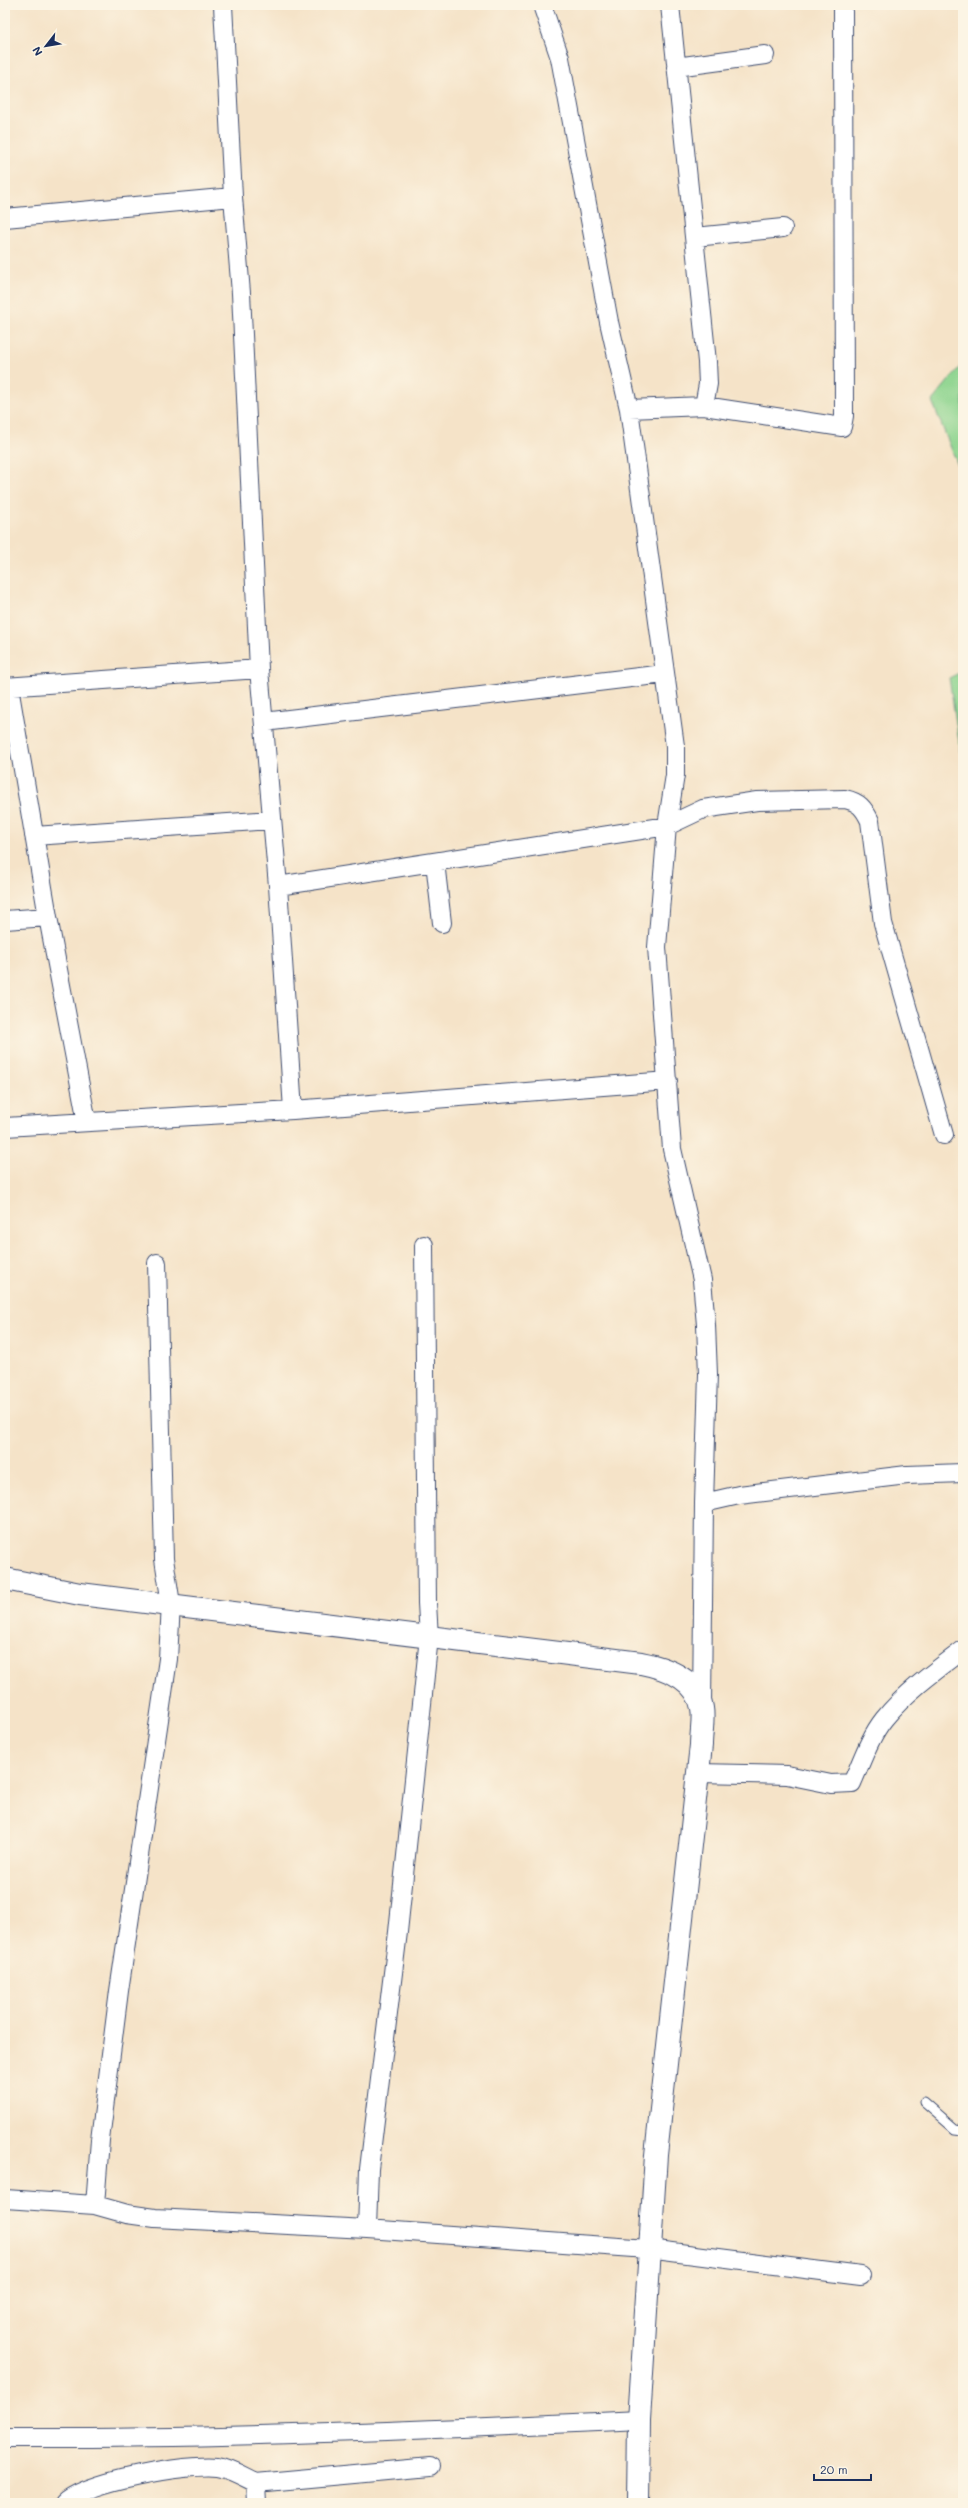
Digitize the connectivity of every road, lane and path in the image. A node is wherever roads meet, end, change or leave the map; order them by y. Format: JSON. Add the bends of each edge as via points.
{"nodes":[{"id":1,"x":223,"y":5,"type":"edge"},
{"id":2,"x":542,"y":5,"type":"edge"},
{"id":3,"x":670,"y":5,"type":"edge"},
{"id":4,"x":843,"y":5,"type":"edge"},
{"id":5,"x":765,"y":55,"type":"dead end"},
{"id":6,"x":676,"y":67,"type":"junction"},
{"id":7,"x":233,"y":197,"type":"junction"},
{"id":8,"x":5,"y":218,"type":"edge"},
{"id":9,"x":783,"y":228,"type":"dead end"},
{"id":10,"x":695,"y":237,"type":"junction"},
{"id":11,"x":704,"y":406,"type":"junction"},
{"id":12,"x":629,"y":409,"type":"junction"},
{"id":13,"x":259,"y":669,"type":"junction"},
{"id":14,"x":664,"y":674,"type":"junction"},
{"id":15,"x":7,"y":687,"type":"edge"},
{"id":16,"x":264,"y":722,"type":"junction"},
{"id":17,"x":272,"y":820,"type":"junction"},
{"id":18,"x":667,"y":826,"type":"junction"},
{"id":19,"x":34,"y":836,"type":"junction"},
{"id":20,"x":435,"y":862,"type":"junction"},
{"id":21,"x":278,"y":886,"type":"junction"},
{"id":22,"x":48,"y":917,"type":"junction"},
{"id":23,"x":5,"y":920,"type":"edge"},
{"id":24,"x":442,"y":923,"type":"dead end"},
{"id":25,"x":668,"y":1081,"type":"junction"},
{"id":26,"x":293,"y":1110,"type":"junction"},
{"id":27,"x":88,"y":1122,"type":"junction"},
{"id":28,"x":5,"y":1127,"type":"edge"},
{"id":29,"x":944,"y":1135,"type":"dead end"},
{"id":30,"x":424,"y":1245,"type":"dead end"},
{"id":31,"x":157,"y":1263,"type":"dead end"},
{"id":32,"x":963,"y":1473,"type":"edge"},
{"id":33,"x":704,"y":1503,"type":"junction"},
{"id":34,"x":5,"y":1579,"type":"edge"},
{"id":35,"x":171,"y":1604,"type":"junction"},
{"id":36,"x":429,"y":1637,"type":"junction"},
{"id":37,"x":963,"y":1650,"type":"edge"},
{"id":38,"x":702,"y":1708,"type":"junction"},
{"id":39,"x":698,"y":1773,"type":"junction"},
{"id":40,"x":924,"y":2102,"type":"dead end"},
{"id":41,"x":963,"y":2130,"type":"edge"},
{"id":42,"x":5,"y":2199,"type":"edge"},
{"id":43,"x":96,"y":2205,"type":"junction"},
{"id":44,"x":367,"y":2229,"type":"junction"},
{"id":45,"x":648,"y":2249,"type":"junction"},
{"id":46,"x":861,"y":2276,"type":"dead end"},
{"id":47,"x":639,"y":2420,"type":"junction"},
{"id":48,"x":5,"y":2438,"type":"edge"},
{"id":49,"x":430,"y":2467,"type":"dead end"},
{"id":50,"x":256,"y":2483,"type":"junction"},
{"id":51,"x":64,"y":2503,"type":"edge"},
{"id":52,"x":257,"y":2503,"type":"edge"},
{"id":53,"x":638,"y":2503,"type":"edge"}],
"edges":[{"from":1,"to":7,"type":"street"},
{"from":2,"to":12,"type":"street","via":[[560,58],[609,322]]},
{"from":3,"to":6,"type":"street"},
{"from":4,"to":11,"type":"street","via":[[842,427]]},
{"from":5,"to":6,"type":"street"},
{"from":6,"to":10,"type":"street"},
{"from":7,"to":8,"type":"street"},
{"from":7,"to":13,"type":"street","via":[[241,292]]},
{"from":9,"to":10,"type":"street"},
{"from":10,"to":11,"type":"street","via":[[707,362],[708,384]]},
{"from":11,"to":12,"type":"street"},
{"from":12,"to":14,"type":"street"},
{"from":13,"to":15,"type":"street"},
{"from":13,"to":16,"type":"street"},
{"from":14,"to":16,"type":"street"},
{"from":14,"to":18,"type":"street","via":[[674,746],[675,775]]},
{"from":15,"to":19,"type":"street"},
{"from":16,"to":17,"type":"street"},
{"from":17,"to":19,"type":"street"},
{"from":17,"to":21,"type":"street"},
{"from":18,"to":20,"type":"street"},
{"from":18,"to":25,"type":"street","via":[[657,947]]},
{"from":18,"to":29,"type":"street","via":[[703,808],[757,802],[845,799],[856,801],[865,809],[870,821],[883,923]]},
{"from":19,"to":22,"type":"street"},
{"from":20,"to":21,"type":"street"},
{"from":20,"to":24,"type":"street"},
{"from":21,"to":26,"type":"street"},
{"from":22,"to":23,"type":"street"},
{"from":22,"to":27,"type":"street"},
{"from":25,"to":26,"type":"street"},
{"from":25,"to":33,"type":"street","via":[[672,1149],[702,1280],[706,1325],[708,1374]]},
{"from":26,"to":27,"type":"street"},
{"from":27,"to":28,"type":"street"},
{"from":30,"to":36,"type":"street"},
{"from":31,"to":35,"type":"street","via":[[164,1559]]},
{"from":32,"to":33,"type":"street","via":[[907,1475],[739,1495]]},
{"from":33,"to":38,"type":"street"},
{"from":34,"to":35,"type":"street","via":[[80,1594]]},
{"from":35,"to":36,"type":"street"},
{"from":35,"to":43,"type":"street","via":[[168,1659],[119,1991],[100,2140]]},
{"from":36,"to":38,"type":"street","via":[[656,1666],[674,1672],[686,1680]]},
{"from":36,"to":44,"type":"street","via":[[399,1924],[369,2169]]},
{"from":37,"to":39,"type":"street","via":[[900,1701],[884,1720],[868,1746],[852,1782],[831,1784],[787,1775]]},
{"from":38,"to":39,"type":"street"},
{"from":39,"to":45,"type":"street","via":[[671,2009]]},
{"from":40,"to":41,"type":"lane","via":[[956,2129]]},
{"from":42,"to":43,"type":"street"},
{"from":43,"to":44,"type":"street","via":[[127,2214],[155,2218]]},
{"from":44,"to":45,"type":"street"},
{"from":45,"to":46,"type":"street"},
{"from":45,"to":47,"type":"street"},
{"from":47,"to":48,"type":"street","via":[[377,2433]]},
{"from":47,"to":53,"type":"street"},
{"from":49,"to":50,"type":"street"},
{"from":50,"to":51,"type":"street","via":[[232,2471],[216,2467],[162,2471],[102,2485]]},
{"from":50,"to":52,"type":"street"}]}
